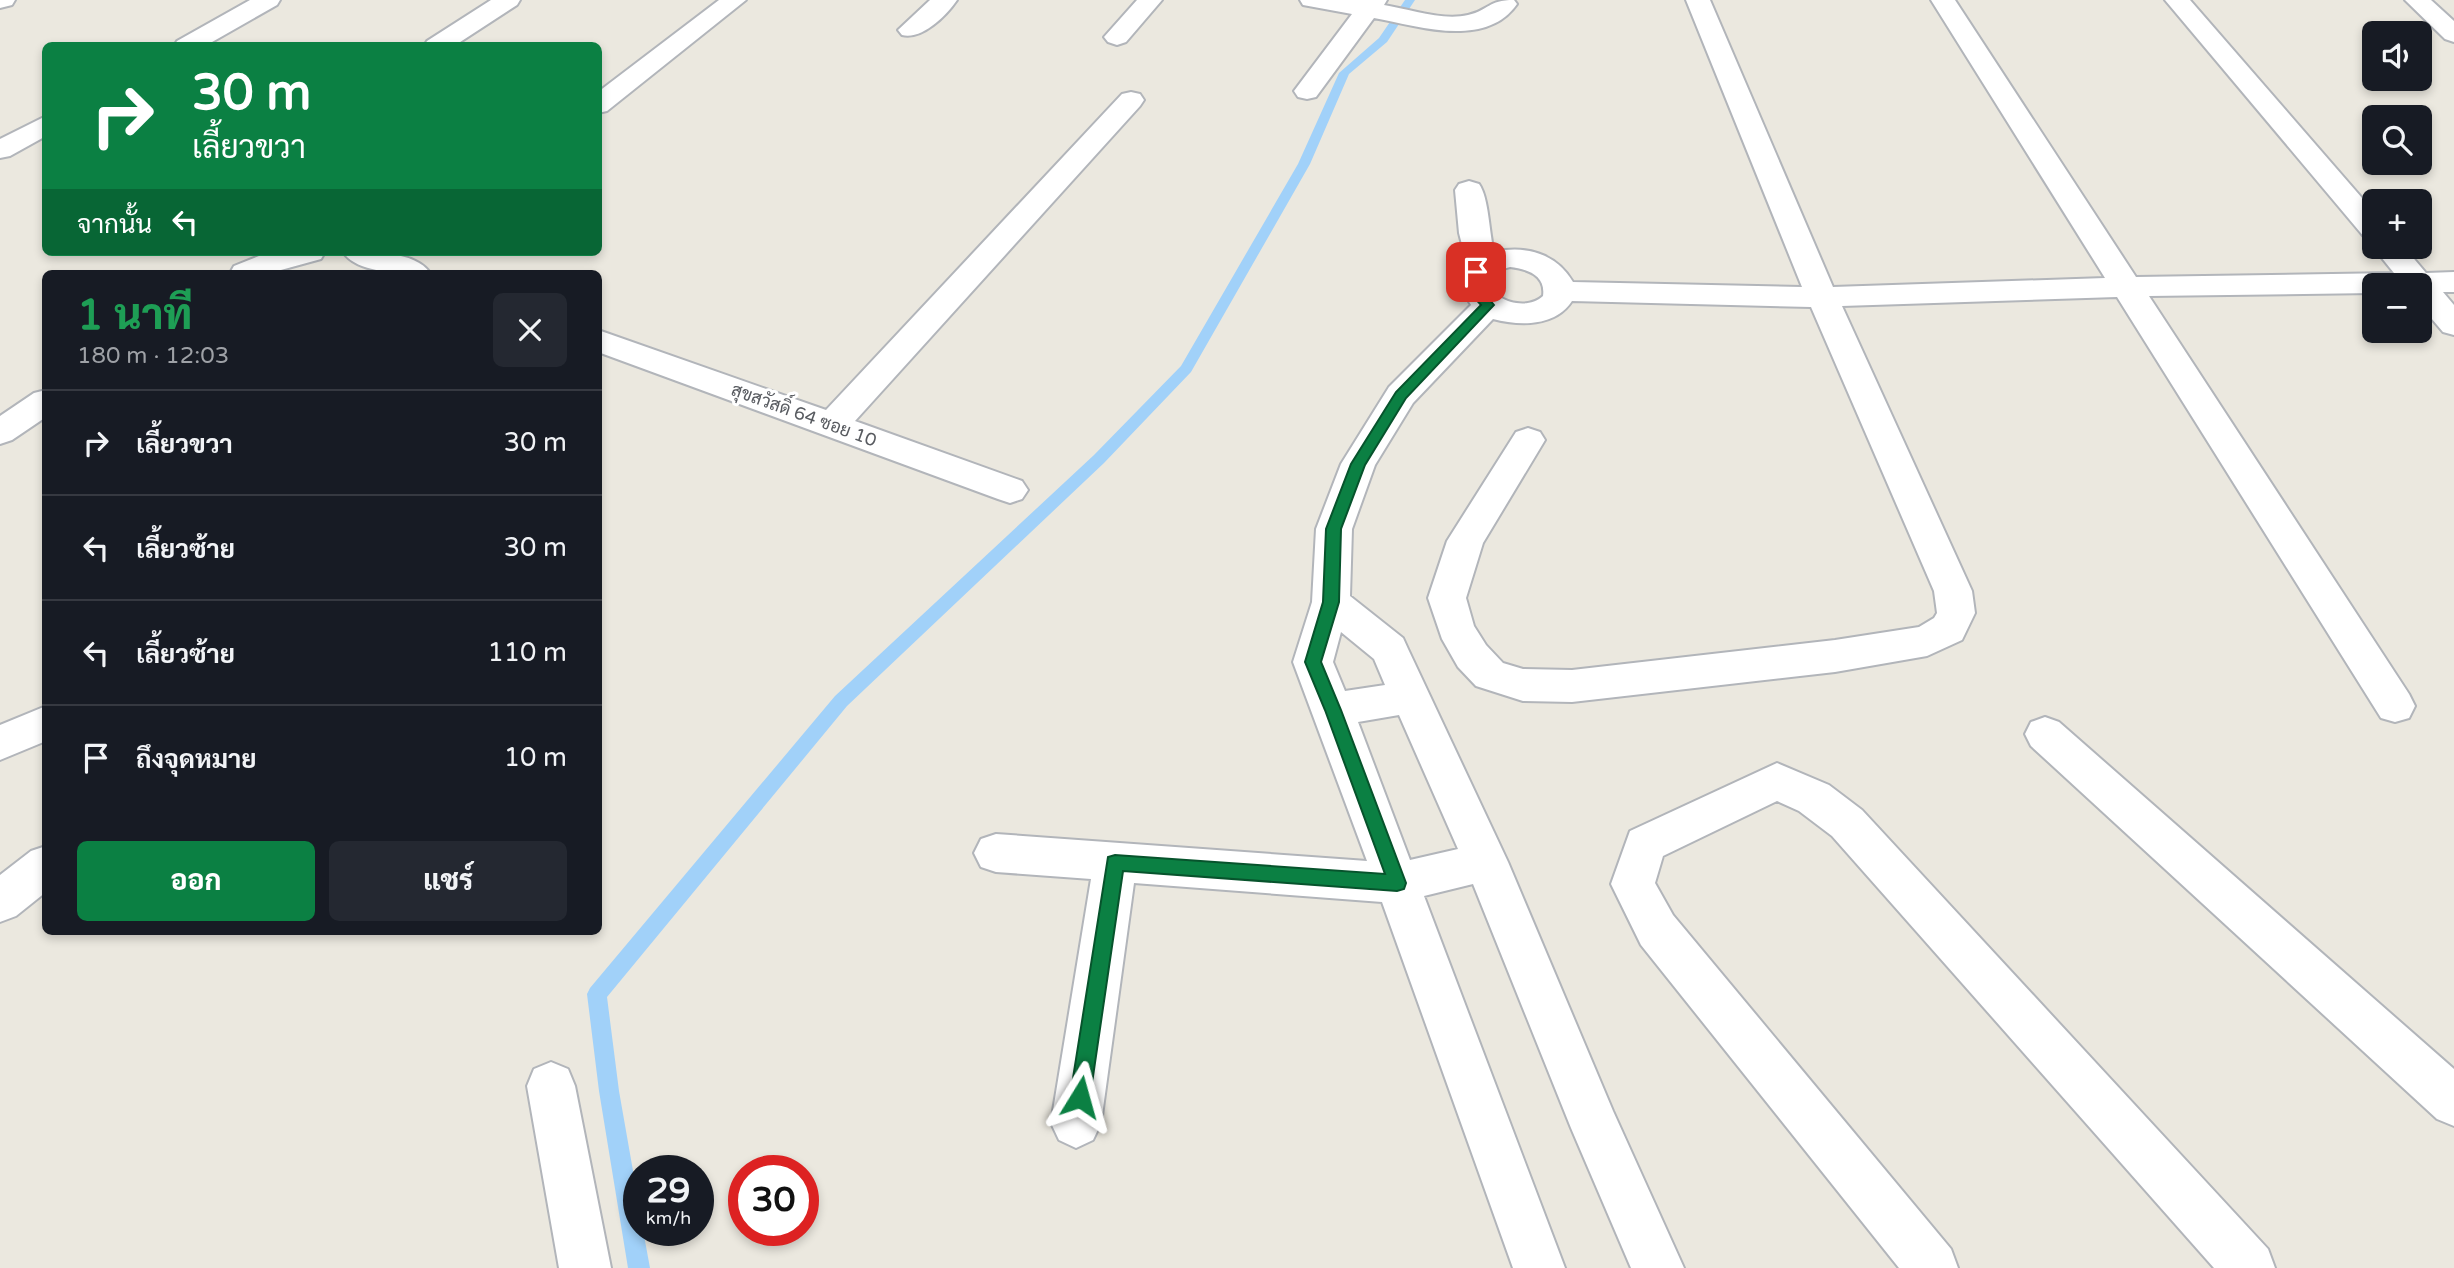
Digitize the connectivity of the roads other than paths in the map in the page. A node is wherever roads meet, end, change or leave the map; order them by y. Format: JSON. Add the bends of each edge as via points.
{"nodes":[{"id":1,"x":268,"y":0,"type":"edge"},
{"id":2,"x":508,"y":0,"type":"edge"},
{"id":3,"x":734,"y":0,"type":"edge"},
{"id":4,"x":945,"y":0,"type":"edge"},
{"id":5,"x":1150,"y":0,"type":"edge"},
{"id":6,"x":1311,"y":0,"type":"edge"},
{"id":7,"x":1698,"y":0,"type":"edge"},
{"id":8,"x":1943,"y":0,"type":"edge"},
{"id":9,"x":2177,"y":0,"type":"edge"},
{"id":10,"x":2417,"y":0,"type":"edge"},
{"id":11,"x":1505,"y":4,"type":"dead end"},
{"id":12,"x":1371,"y":5,"type":"edge"},
{"id":13,"x":911,"y":30,"type":"dead end"},
{"id":14,"x":2454,"y":34,"type":"edge"},
{"id":15,"x":1117,"y":37,"type":"dead end"},
{"id":16,"x":193,"y":42,"type":"edge"},
{"id":17,"x":442,"y":42,"type":"edge"},
{"id":18,"x":1307,"y":91,"type":"dead end"},
{"id":19,"x":1131,"y":100,"type":"dead end"},
{"id":20,"x":602,"y":102,"type":"edge"},
{"id":21,"x":42,"y":126,"type":"edge"},
{"id":22,"x":0,"y":150,"type":"edge"},
{"id":23,"x":1469,"y":190,"type":"dead end"},
{"id":24,"x":2362,"y":217,"type":"edge"},
{"id":25,"x":292,"y":256,"type":"edge"},
{"id":26,"x":369,"y":256,"type":"edge"},
{"id":27,"x":2398,"y":259,"type":"edge"},
{"id":28,"x":1483,"y":265,"type":"junction"},
{"id":29,"x":251,"y":270,"type":"edge"},
{"id":30,"x":407,"y":270,"type":"edge"},
{"id":31,"x":2410,"y":273,"type":"edge"},
{"id":32,"x":2432,"y":282,"type":"edge"},
{"id":33,"x":2454,"y":282,"type":"edge"},
{"id":34,"x":2362,"y":283,"type":"edge"},
{"id":35,"x":2126,"y":287,"type":"junction"},
{"id":36,"x":1561,"y":291,"type":"junction"},
{"id":37,"x":1822,"y":297,"type":"junction"},
{"id":38,"x":2432,"y":299,"type":"edge"},
{"id":39,"x":1488,"y":305,"type":"junction"},
{"id":40,"x":2454,"y":325,"type":"edge"},
{"id":41,"x":602,"y":341,"type":"edge"},
{"id":42,"x":42,"y":404,"type":"edge"},
{"id":43,"x":832,"y":425,"type":"junction"},
{"id":44,"x":0,"y":432,"type":"edge"},
{"id":45,"x":1528,"y":440,"type":"dead end"},
{"id":46,"x":1010,"y":490,"type":"dead end"},
{"id":47,"x":1331,"y":602,"type":"junction"},
{"id":48,"x":1410,"y":697,"type":"junction"},
{"id":49,"x":2395,"y":706,"type":"dead end"},
{"id":50,"x":1333,"y":710,"type":"junction"},
{"id":51,"x":42,"y":725,"type":"edge"},
{"id":52,"x":2045,"y":734,"type":"dead end"},
{"id":53,"x":0,"y":743,"type":"edge"},
{"id":54,"x":996,"y":853,"type":"dead end"},
{"id":55,"x":1486,"y":862,"type":"junction"},
{"id":56,"x":1115,"y":863,"type":"junction"},
{"id":57,"x":42,"y":868,"type":"edge"},
{"id":58,"x":1397,"y":883,"type":"junction"},
{"id":59,"x":0,"y":902,"type":"edge"},
{"id":60,"x":551,"y":1086,"type":"dead end"},
{"id":61,"x":2454,"y":1102,"type":"edge"},
{"id":62,"x":1076,"y":1123,"type":"dead end"},
{"id":63,"x":585,"y":1268,"type":"edge"},
{"id":64,"x":1539,"y":1268,"type":"edge"},
{"id":65,"x":1658,"y":1268,"type":"edge"},
{"id":66,"x":1932,"y":1268,"type":"edge"},
{"id":67,"x":2249,"y":1268,"type":"edge"}],
"edges":[{"from":1,"to":16,"type":"street"},
{"from":2,"to":17,"type":"street"},
{"from":3,"to":20,"type":"street"},
{"from":4,"to":13,"type":"street"},
{"from":5,"to":15,"type":"street"},
{"from":6,"to":12,"type":"street"},
{"from":7,"to":37,"type":"street"},
{"from":8,"to":35,"type":"street"},
{"from":9,"to":24,"type":"street"},
{"from":10,"to":14,"type":"street"},
{"from":11,"to":12,"type":"street","via":[[1469,24],[1396,16]]},
{"from":12,"to":18,"type":"street"},
{"from":19,"to":43,"type":"street"},
{"from":21,"to":22,"type":"street"},
{"from":23,"to":28,"type":"street"},
{"from":25,"to":29,"type":"street"},
{"from":26,"to":30,"type":"street"},
{"from":27,"to":31,"type":"street"},
{"from":28,"to":36,"type":"street","via":[[1526,260],[1552,272]]},
{"from":28,"to":39,"type":"street","via":[[1472,280],[1473,289]]},
{"from":32,"to":33,"type":"street"},
{"from":34,"to":35,"type":"street"},
{"from":35,"to":37,"type":"street"},
{"from":35,"to":49,"type":"street"},
{"from":36,"to":37,"type":"street"},
{"from":36,"to":39,"type":"street","via":[[1558,301],[1535,313],[1503,312]]},
{"from":37,"to":45,"type":"street","via":[[1953,591],[1956,613],[1948,629],[1927,641],[1572,686],[1523,685],[1490,675],[1456,628],[1447,598],[1465,541]]},
{"from":38,"to":40,"type":"street"},
{"from":39,"to":47,"type":"street","via":[[1401,395],[1358,464],[1334,529]]},
{"from":41,"to":43,"type":"street","name":"สุขสวัสดิ์ 64 ซอย 10"},
{"from":42,"to":44,"type":"street"},
{"from":43,"to":46,"type":"street","name":"สุขสวัสดิ์ 64 ซอย 10"},
{"from":47,"to":48,"type":"street","via":[[1388,649]]},
{"from":47,"to":50,"type":"street","via":[[1313,662]]},
{"from":48,"to":50,"type":"street"},
{"from":48,"to":55,"type":"street"},
{"from":50,"to":58,"type":"street"},
{"from":51,"to":53,"type":"street"},
{"from":52,"to":61,"type":"street"},
{"from":54,"to":56,"type":"street"},
{"from":55,"to":58,"type":"street"},
{"from":55,"to":65,"type":"street"},
{"from":56,"to":58,"type":"street"},
{"from":56,"to":62,"type":"street"},
{"from":57,"to":59,"type":"street"},
{"from":58,"to":64,"type":"street"},
{"from":60,"to":63,"type":"street"},
{"from":66,"to":67,"type":"street","via":[[1657,930],[1633,884],[1645,844],[1777,781],[1814,798],[1847,823]]}]}
